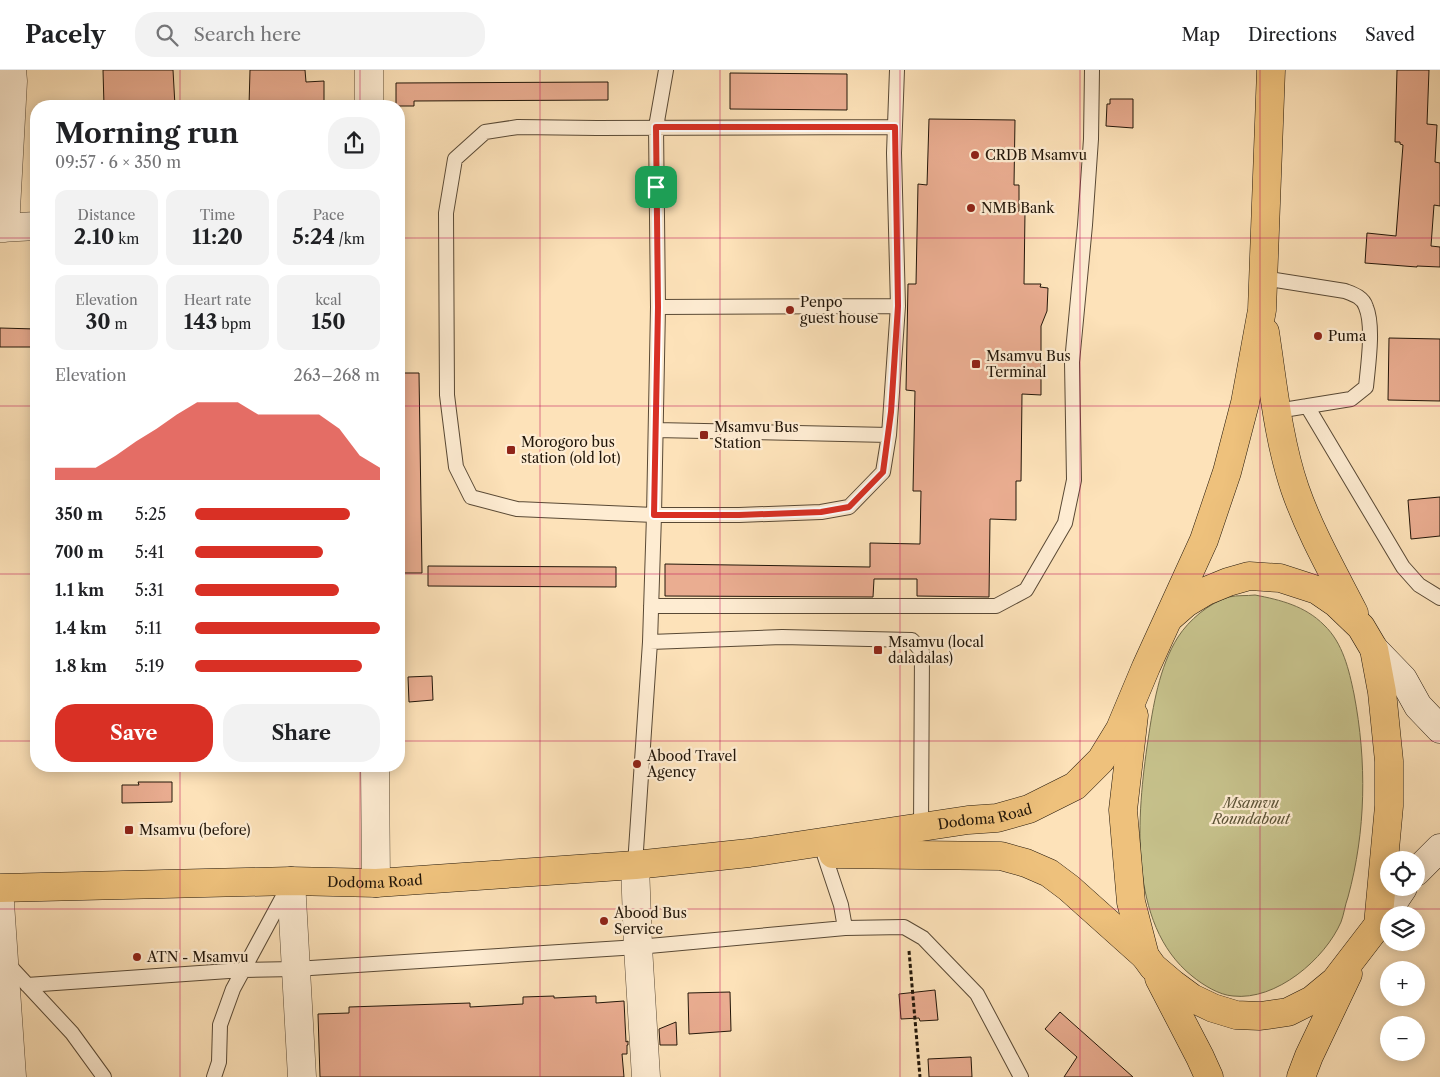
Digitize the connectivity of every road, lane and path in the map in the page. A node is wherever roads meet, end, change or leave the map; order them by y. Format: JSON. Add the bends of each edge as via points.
{"nodes":[{"id":1,"x":12,"y":70,"type":"edge"},
{"id":2,"x":369,"y":70,"type":"edge"},
{"id":3,"x":666,"y":70,"type":"edge"},
{"id":4,"x":897,"y":70,"type":"edge"},
{"id":5,"x":1092,"y":70,"type":"edge"},
{"id":6,"x":1271,"y":70,"type":"edge"},
{"id":7,"x":369,"y":100,"type":"edge"},
{"id":8,"x":656,"y":127,"type":"junction"},
{"id":9,"x":895,"y":127,"type":"junction"},
{"id":10,"x":30,"y":226,"type":"edge"},
{"id":11,"x":2,"y":228,"type":"edge"},
{"id":12,"x":1263,"y":278,"type":"junction"},
{"id":13,"x":898,"y":306,"type":"junction"},
{"id":14,"x":658,"y":307,"type":"junction"},
{"id":15,"x":1262,"y":310,"type":"junction"},
{"id":16,"x":1307,"y":406,"type":"junction"},
{"id":17,"x":1277,"y":411,"type":"junction"},
{"id":18,"x":656,"y":430,"type":"junction"},
{"id":19,"x":889,"y":435,"type":"junction"},
{"id":20,"x":654,"y":515,"type":"junction"},
{"id":21,"x":1440,"y":598,"type":"edge"},
{"id":22,"x":651,"y":606,"type":"junction"},
{"id":23,"x":1168,"y":620,"type":"junction"},
{"id":24,"x":1368,"y":638,"type":"junction"},
{"id":25,"x":650,"y":642,"type":"junction"},
{"id":26,"x":1146,"y":667,"type":"junction"},
{"id":27,"x":1440,"y":729,"type":"edge"},
{"id":28,"x":375,"y":772,"type":"edge"},
{"id":29,"x":921,"y":828,"type":"junction"},
{"id":30,"x":1440,"y":848,"type":"edge"},
{"id":31,"x":749,"y":853,"type":"junction"},
{"id":32,"x":824,"y":854,"type":"junction"},
{"id":33,"x":1425,"y":863,"type":"edge"},
{"id":34,"x":636,"y":865,"type":"junction"},
{"id":35,"x":291,"y":882,"type":"junction"},
{"id":36,"x":376,"y":883,"type":"junction"},
{"id":37,"x":0,"y":888,"type":"edge"},
{"id":38,"x":1398,"y":896,"type":"edge"},
{"id":39,"x":0,"y":903,"type":"edge"},
{"id":40,"x":1378,"y":925,"type":"junction"},
{"id":41,"x":904,"y":926,"type":"junction"},
{"id":42,"x":845,"y":928,"type":"junction"},
{"id":43,"x":638,"y":946,"type":"junction"},
{"id":44,"x":1358,"y":953,"type":"junction"},
{"id":45,"x":4,"y":959,"type":"junction"},
{"id":46,"x":1149,"y":962,"type":"junction"},
{"id":47,"x":295,"y":969,"type":"junction"},
{"id":48,"x":243,"y":970,"type":"junction"},
{"id":49,"x":27,"y":985,"type":"junction"},
{"id":50,"x":12,"y":1077,"type":"edge"},
{"id":51,"x":104,"y":1077,"type":"edge"},
{"id":52,"x":214,"y":1077,"type":"edge"},
{"id":53,"x":302,"y":1077,"type":"edge"},
{"id":54,"x":646,"y":1077,"type":"edge"},
{"id":55,"x":920,"y":1077,"type":"edge"},
{"id":56,"x":1020,"y":1077,"type":"edge"},
{"id":57,"x":1209,"y":1077,"type":"edge"},
{"id":58,"x":1301,"y":1077,"type":"edge"}],
"edges":[{"from":1,"to":11,"type":"street"},
{"from":2,"to":7,"type":"street"},
{"from":3,"to":8,"type":"lane"},
{"from":4,"to":9,"type":"lane"},
{"from":5,"to":22,"type":"lane","via":[[1086,226],[1072,362],[1074,480],[1065,523],[1026,590],[996,606]]},
{"from":6,"to":12,"type":"highway"},
{"from":8,"to":9,"type":"lane"},
{"from":8,"to":14,"type":"lane"},
{"from":8,"to":20,"type":"lane","via":[[518,127],[485,132],[455,159],[446,213],[447,395],[456,467],[471,497],[517,509]]},
{"from":9,"to":13,"type":"lane"},
{"from":10,"to":11,"type":"street"},
{"from":12,"to":15,"type":"highway"},
{"from":12,"to":16,"type":"lane","via":[[1344,291],[1356,295],[1366,306],[1369,364],[1366,387],[1351,398]]},
{"from":13,"to":14,"type":"lane"},
{"from":13,"to":19,"type":"lane"},
{"from":14,"to":18,"type":"lane"},
{"from":15,"to":17,"type":"highway"},
{"from":15,"to":23,"type":"highway","via":[[1245,403],[1227,472],[1204,540]]},
{"from":16,"to":17,"type":"lane"},
{"from":16,"to":21,"type":"lane","via":[[1403,567],[1419,586]]},
{"from":17,"to":24,"type":"highway","via":[[1295,488],[1311,530]]},
{"from":18,"to":19,"type":"lane"},
{"from":18,"to":20,"type":"lane"},
{"from":19,"to":20,"type":"lane","via":[[883,472],[849,507],[739,515]]},
{"from":20,"to":22,"type":"lane"},
{"from":22,"to":25,"type":"lane"},
{"from":23,"to":24,"type":"highway","via":[[1186,602],[1228,582],[1249,576],[1280,578],[1317,590],[1336,603]]},
{"from":23,"to":26,"type":"highway"},
{"from":24,"to":27,"type":"street","via":[[1402,679],[1418,706]]},
{"from":24,"to":40,"type":"highway","via":[[1382,692],[1389,762],[1389,806]]},
{"from":25,"to":29,"type":"lane","via":[[782,637],[912,640],[922,652]]},
{"from":25,"to":34,"type":"lane"},
{"from":26,"to":29,"type":"highway","name":"Dodoma Road","via":[[1120,729],[1101,760],[1075,786],[1029,809],[997,818]]},
{"from":26,"to":46,"type":"highway","via":[[1133,720],[1123,810],[1131,902]]},
{"from":28,"to":36,"type":"street"},
{"from":29,"to":31,"type":"highway","name":"Dodoma Road"},
{"from":30,"to":33,"type":"street"},
{"from":31,"to":32,"type":"highway","name":"Dodoma Road"},
{"from":31,"to":34,"type":"highway","name":"Dodoma Road"},
{"from":32,"to":42,"type":"lane"},
{"from":32,"to":46,"type":"highway","name":"Dodoma Road","via":[[1001,856],[1026,863],[1049,873],[1069,888]]},
{"from":34,"to":36,"type":"highway","name":"Dodoma Road"},
{"from":34,"to":43,"type":"street"},
{"from":35,"to":36,"type":"highway","name":"Dodoma Road"},
{"from":35,"to":37,"type":"highway","name":"Dodoma Road"},
{"from":35,"to":47,"type":"street"},
{"from":35,"to":48,"type":"lane"},
{"from":38,"to":40,"type":"street"},
{"from":39,"to":45,"type":"street"},
{"from":40,"to":44,"type":"highway"},
{"from":41,"to":42,"type":"lane"},
{"from":41,"to":55,"type":"path","via":[[910,956]]},
{"from":41,"to":56,"type":"lane","via":[[924,938],[977,994]]},
{"from":42,"to":43,"type":"lane"},
{"from":43,"to":47,"type":"lane"},
{"from":43,"to":54,"type":"street"},
{"from":44,"to":46,"type":"highway","via":[[1335,981],[1312,1000],[1288,1012],[1260,1016],[1236,1015],[1192,998]]},
{"from":44,"to":58,"type":"highway"},
{"from":45,"to":49,"type":"lane"},
{"from":45,"to":50,"type":"street"},
{"from":46,"to":57,"type":"highway"},
{"from":47,"to":48,"type":"lane"},
{"from":47,"to":53,"type":"street"},
{"from":48,"to":49,"type":"lane"},
{"from":48,"to":52,"type":"lane","via":[[220,1025],[219,1062]]},
{"from":49,"to":51,"type":"lane","via":[[72,1033]]}]}
